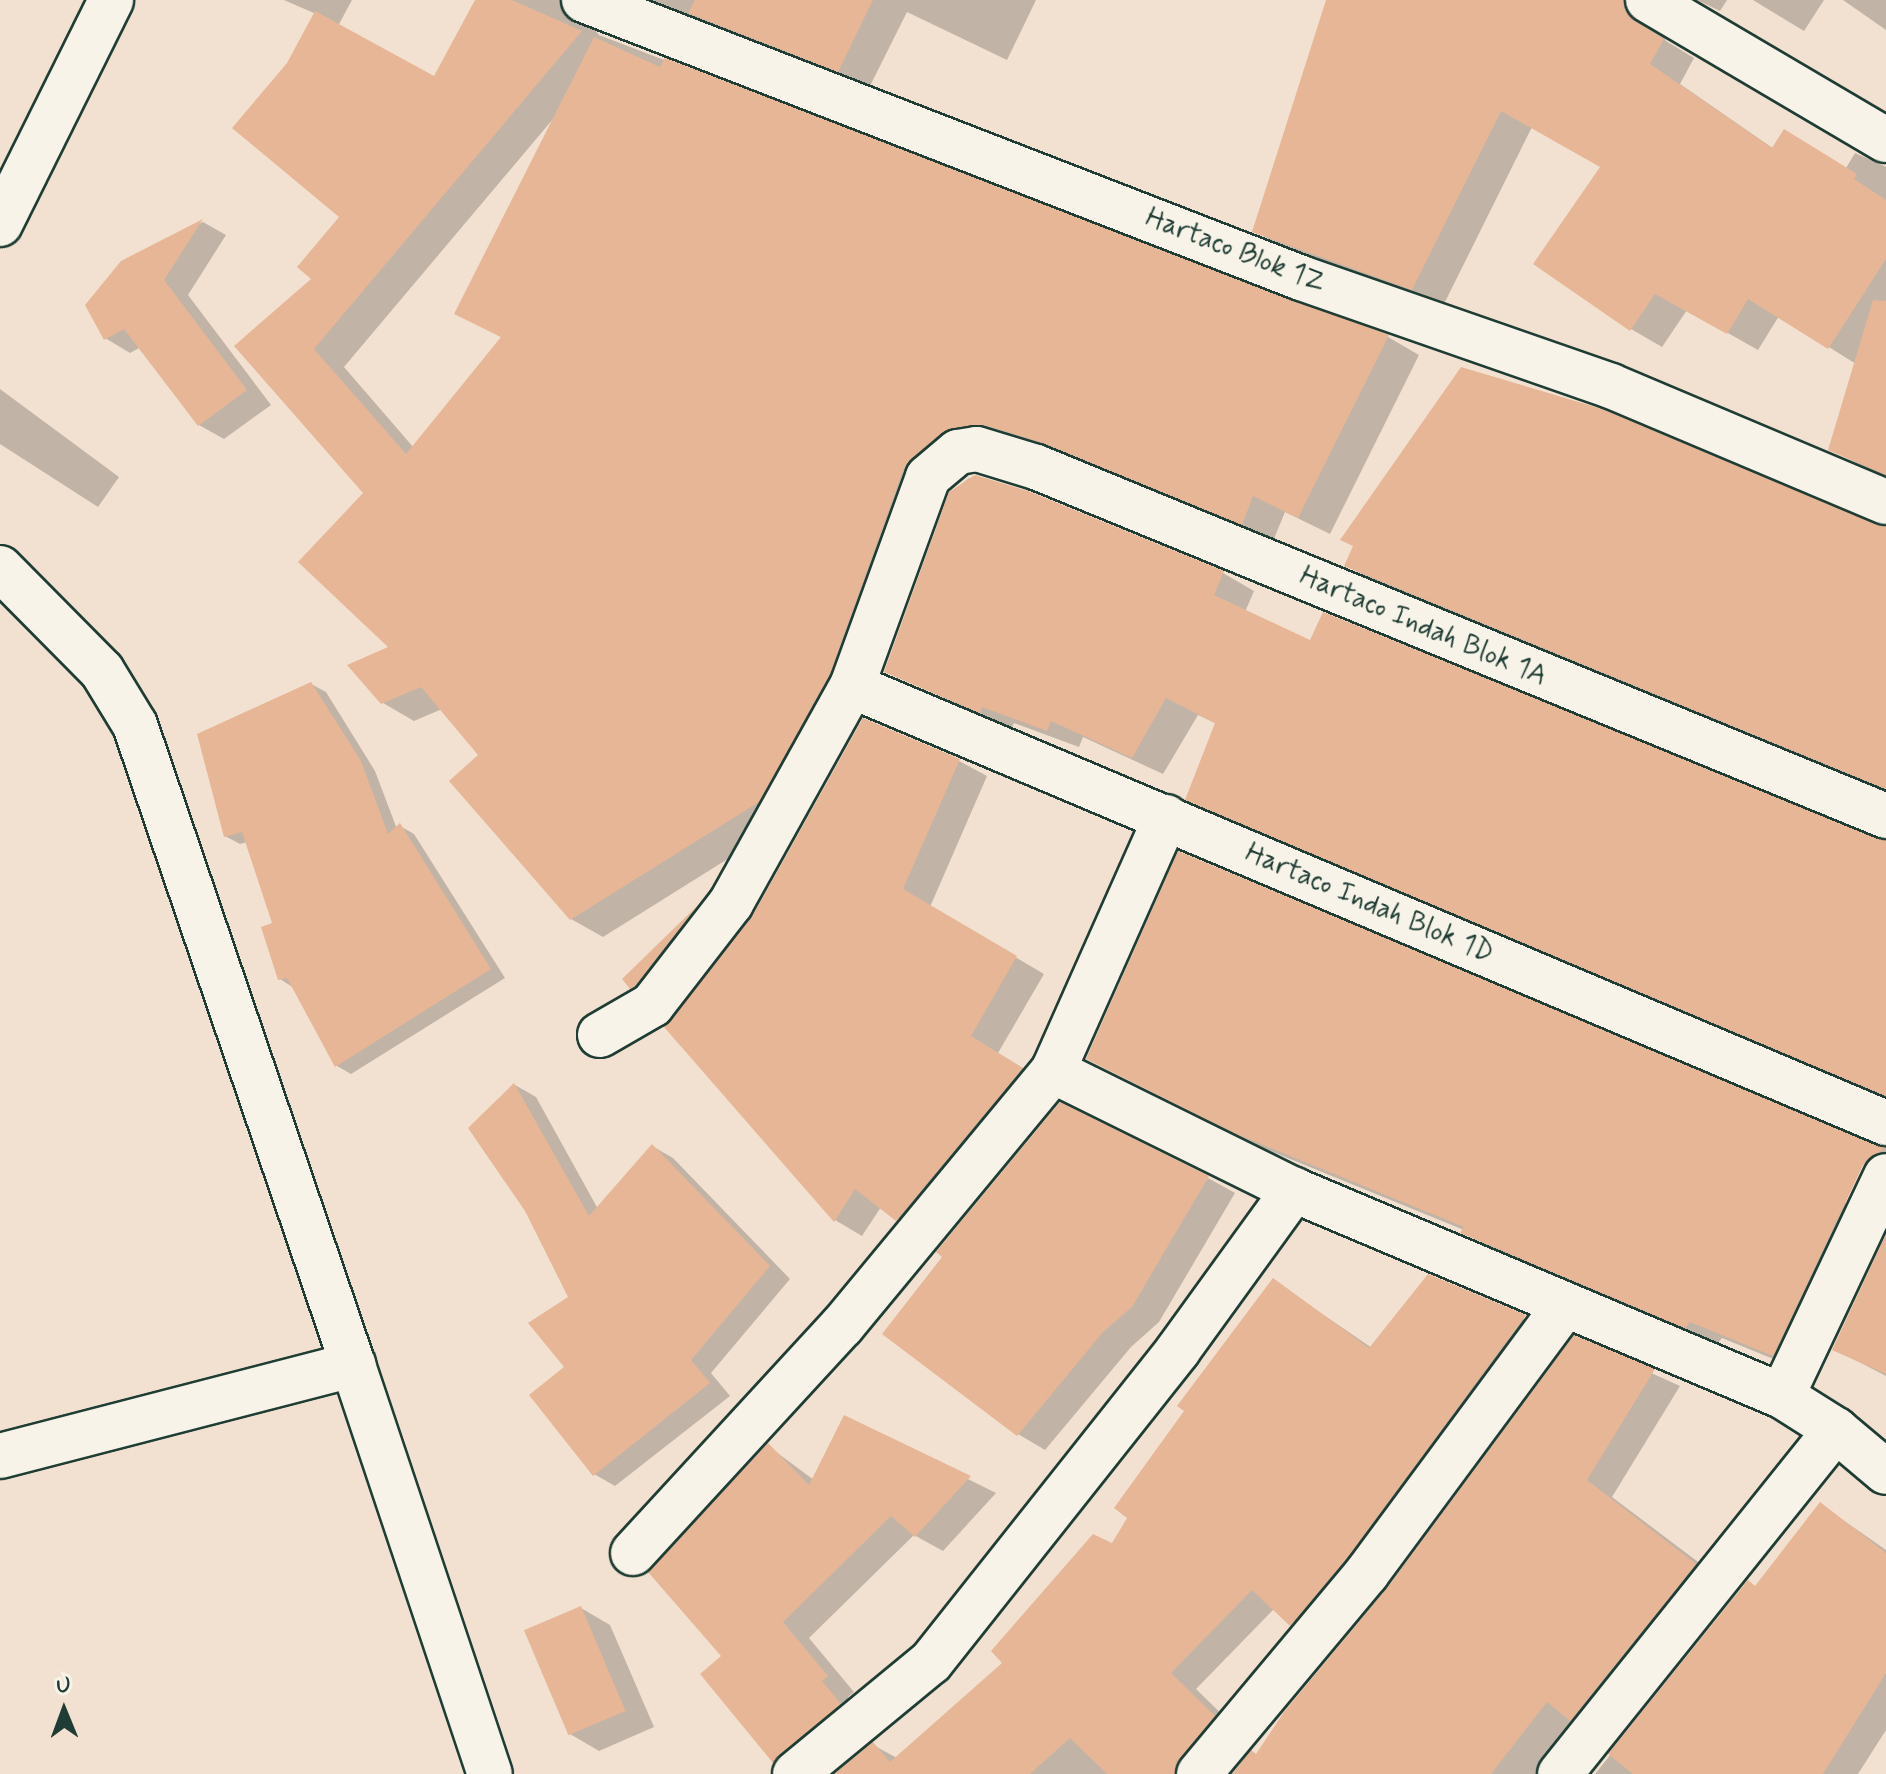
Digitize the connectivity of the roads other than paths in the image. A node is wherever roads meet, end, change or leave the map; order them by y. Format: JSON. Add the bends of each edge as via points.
{"nodes":[{"id":1,"x":111,"y":0,"type":"edge"},
{"id":2,"x":584,"y":0,"type":"edge"},
{"id":3,"x":1648,"y":0,"type":"edge"},
{"id":4,"x":1886,"y":140,"type":"edge"},
{"id":5,"x":0,"y":224,"type":"edge"},
{"id":6,"x":1886,"y":502,"type":"edge"},
{"id":7,"x":0,"y":568,"type":"edge"},
{"id":8,"x":852,"y":686,"type":"junction"},
{"id":9,"x":1886,"y":816,"type":"edge"},
{"id":10,"x":1166,"y":817,"type":"junction"},
{"id":11,"x":600,"y":1035,"type":"dead end"},
{"id":12,"x":1053,"y":1071,"type":"junction"},
{"id":13,"x":1886,"y":1123,"type":"edge"},
{"id":14,"x":1884,"y":1184,"type":"edge"},
{"id":15,"x":1294,"y":1190,"type":"junction"},
{"id":16,"x":1565,"y":1305,"type":"junction"},
{"id":17,"x":353,"y":1365,"type":"junction"},
{"id":18,"x":1782,"y":1396,"type":"junction"},
{"id":19,"x":1836,"y":1430,"type":"junction"},
{"id":20,"x":0,"y":1456,"type":"edge"},
{"id":21,"x":1886,"y":1472,"type":"edge"},
{"id":22,"x":633,"y":1553,"type":"dead end"},
{"id":23,"x":490,"y":1774,"type":"edge"},
{"id":24,"x":795,"y":1774,"type":"edge"},
{"id":25,"x":1199,"y":1774,"type":"edge"},
{"id":26,"x":1560,"y":1774,"type":"edge"}],
"edges":[{"from":1,"to":5,"type":"street"},
{"from":2,"to":6,"type":"street","name":"Hartaco Blok 1Z","via":[[1301,278],[1611,386]]},
{"from":3,"to":4,"type":"street"},
{"from":7,"to":17,"type":"street","via":[[102,671],[135,725]]},
{"from":8,"to":9,"type":"street","name":"Hartaco Indah Blok 1A","via":[[928,477],[958,452],[977,449],[1036,467]]},
{"from":8,"to":10,"type":"street","name":"Hartaco Indah Blok 1D"},
{"from":8,"to":11,"type":"street","via":[[731,903],[688,965],[652,1005]]},
{"from":10,"to":12,"type":"street"},
{"from":10,"to":13,"type":"street","name":"Hartaco Indah Blok 1D"},
{"from":12,"to":15,"type":"street"},
{"from":12,"to":22,"type":"street","via":[[842,1326]]},
{"from":14,"to":18,"type":"street"},
{"from":15,"to":16,"type":"street"},
{"from":15,"to":24,"type":"street","via":[[1178,1350],[931,1662]]},
{"from":16,"to":18,"type":"street"},
{"from":16,"to":25,"type":"street","via":[[1367,1573]]},
{"from":17,"to":20,"type":"street"},
{"from":17,"to":23,"type":"street"},
{"from":18,"to":19,"type":"street"},
{"from":19,"to":21,"type":"street"},
{"from":19,"to":26,"type":"street"}]}
